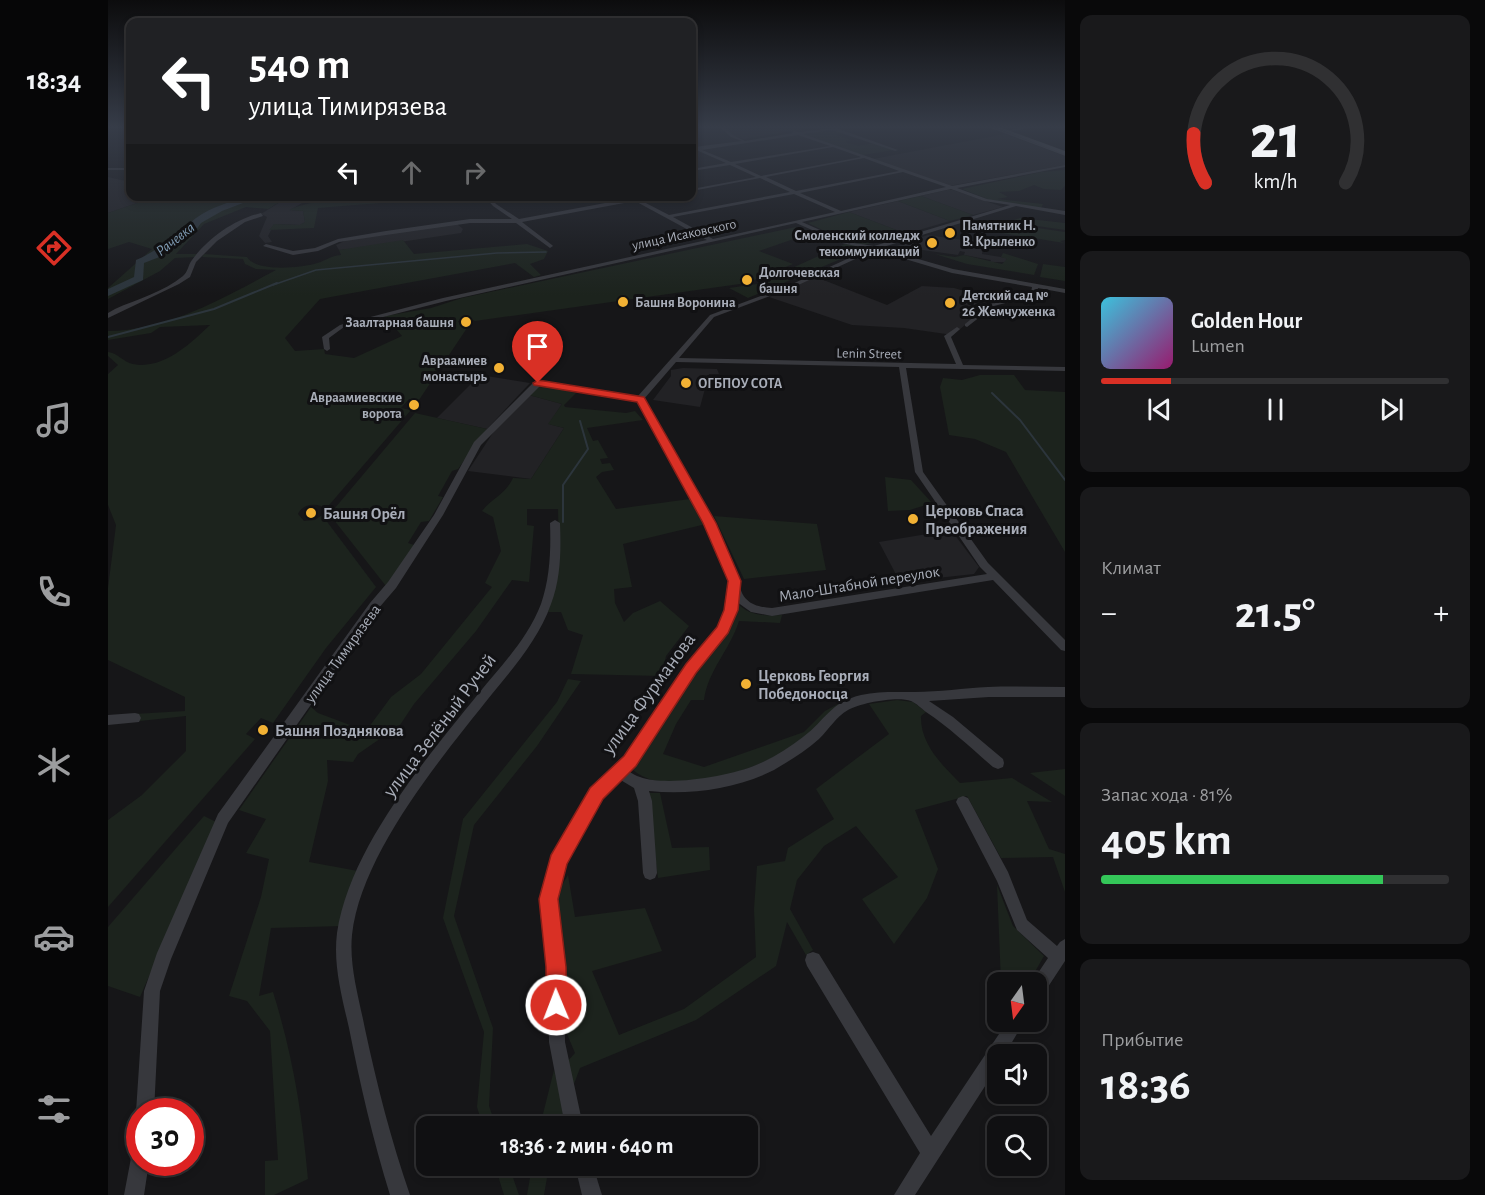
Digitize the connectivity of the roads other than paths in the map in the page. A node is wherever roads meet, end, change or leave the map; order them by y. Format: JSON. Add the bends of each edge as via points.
{"nodes":[{"id":1,"x":725,"y":184,"type":"edge"},
{"id":2,"x":776,"y":184,"type":"edge"},
{"id":3,"x":837,"y":184,"type":"edge"},
{"id":4,"x":938,"y":184,"type":"edge"},
{"id":5,"x":972,"y":184,"type":"edge"},
{"id":6,"x":950,"y":188,"type":"junction"},
{"id":7,"x":696,"y":189,"type":"edge"},
{"id":8,"x":795,"y":192,"type":"junction"},
{"id":9,"x":490,"y":201,"type":"edge"},
{"id":10,"x":619,"y":201,"type":"edge"},
{"id":11,"x":639,"y":201,"type":"edge"},
{"id":12,"x":1014,"y":206,"type":"junction"},
{"id":13,"x":840,"y":212,"type":"junction"},
{"id":14,"x":1065,"y":213,"type":"edge"},
{"id":15,"x":261,"y":215,"type":"dead end"},
{"id":16,"x":668,"y":217,"type":"junction"},
{"id":17,"x":518,"y":221,"type":"junction"},
{"id":18,"x":797,"y":222,"type":"junction"},
{"id":19,"x":713,"y":241,"type":"junction"},
{"id":20,"x":266,"y":246,"type":"dead end"},
{"id":21,"x":550,"y":246,"type":"dead end"},
{"id":22,"x":875,"y":248,"type":"junction"},
{"id":23,"x":1035,"y":286,"type":"junction"},
{"id":24,"x":1065,"y":291,"type":"edge"},
{"id":25,"x":108,"y":316,"type":"edge"},
{"id":26,"x":967,"y":325,"type":"dead end"},
{"id":27,"x":957,"y":329,"type":"dead end"},
{"id":28,"x":327,"y":349,"type":"dead end"},
{"id":29,"x":673,"y":360,"type":"junction"},
{"id":30,"x":902,"y":366,"type":"junction"},
{"id":31,"x":961,"y":367,"type":"junction"},
{"id":32,"x":1065,"y":369,"type":"edge"},
{"id":33,"x":640,"y":399,"type":"junction"},
{"id":34,"x":555,"y":523,"type":"dead end"},
{"id":35,"x":995,"y":576,"type":"junction"},
{"id":36,"x":735,"y":592,"type":"junction"},
{"id":37,"x":1065,"y":647,"type":"edge"},
{"id":38,"x":1065,"y":692,"type":"edge"},
{"id":39,"x":914,"y":697,"type":"junction"},
{"id":40,"x":135,"y":718,"type":"dead end"},
{"id":41,"x":108,"y":720,"type":"edge"},
{"id":42,"x":998,"y":763,"type":"dead end"},
{"id":43,"x":618,"y":772,"type":"junction"},
{"id":44,"x":640,"y":784,"type":"junction"},
{"id":45,"x":963,"y":802,"type":"dead end"},
{"id":46,"x":650,"y":873,"type":"dead end"},
{"id":47,"x":1061,"y":952,"type":"edge"},
{"id":48,"x":813,"y":960,"type":"dead end"},
{"id":49,"x":1047,"y":973,"type":"edge"},
{"id":50,"x":1010,"y":1032,"type":"edge"},
{"id":51,"x":146,"y":1098,"type":"edge"},
{"id":52,"x":572,"y":1116,"type":"edge"},
{"id":53,"x":931,"y":1153,"type":"junction"},
{"id":54,"x":137,"y":1176,"type":"edge"},
{"id":55,"x":587,"y":1176,"type":"edge"},
{"id":56,"x":134,"y":1195,"type":"edge"},
{"id":57,"x":400,"y":1195,"type":"edge"},
{"id":58,"x":592,"y":1195,"type":"edge"},
{"id":59,"x":904,"y":1195,"type":"edge"}],
"edges":[{"from":1,"to":7,"type":"street"},
{"from":2,"to":8,"type":"street"},
{"from":3,"to":8,"type":"street"},
{"from":4,"to":6,"type":"street"},
{"from":5,"to":6,"type":"street","name":"улица Исаковского"},
{"from":6,"to":12,"type":"street"},
{"from":6,"to":13,"type":"street","name":"улица Исаковского"},
{"from":8,"to":13,"type":"street"},
{"from":8,"to":16,"type":"street"},
{"from":9,"to":17,"type":"street"},
{"from":10,"to":17,"type":"street"},
{"from":11,"to":16,"type":"street"},
{"from":12,"to":14,"type":"street"},
{"from":12,"to":22,"type":"street"},
{"from":13,"to":18,"type":"street","name":"улица Исаковского"},
{"from":15,"to":25,"type":"street","via":[[223,233],[176,284]]},
{"from":16,"to":19,"type":"street"},
{"from":17,"to":20,"type":"street","via":[[470,221],[338,241],[316,250],[293,253]]},
{"from":17,"to":21,"type":"street"},
{"from":18,"to":19,"type":"street","name":"улица Исаковского"},
{"from":18,"to":22,"type":"street","via":[[846,243]]},
{"from":19,"to":28,"type":"street","name":"улица Исаковского","via":[[445,299],[342,326],[325,337]]},
{"from":22,"to":23,"type":"street","via":[[952,271]]},
{"from":22,"to":29,"type":"street","via":[[792,286],[712,316]]},
{"from":23,"to":24,"type":"street"},
{"from":23,"to":26,"type":"street","via":[[1034,294],[992,304]]},
{"from":27,"to":31,"type":"street","via":[[947,336]]},
{"from":29,"to":30,"type":"street","name":"Lenin Street"},
{"from":29,"to":33,"type":"street"},
{"from":30,"to":31,"type":"street","name":"Lenin Street"},
{"from":30,"to":35,"type":"street","via":[[919,472]]},
{"from":31,"to":32,"type":"street","name":"Lenin Street"},
{"from":33,"to":36,"type":"street","via":[[710,523]]},
{"from":33,"to":51,"type":"street","name":"улица Тимирязева","via":[[538,383],[473,449],[438,515],[392,585],[222,819],[152,992]]},
{"from":34,"to":57,"type":"street","name":"улица Зелёный Ручей","via":[[552,584],[541,616],[509,665],[420,776],[390,823],[360,883],[347,922],[343,961],[384,1148]]},
{"from":35,"to":36,"type":"street","name":"Мало-Штабной переулок","via":[[772,612],[755,612]]},
{"from":35,"to":37,"type":"street"},
{"from":36,"to":43,"type":"street","name":"улица Фурманова","via":[[723,629],[691,669],[630,761]]},
{"from":38,"to":39,"type":"street"},
{"from":39,"to":42,"type":"street"},
{"from":39,"to":44,"type":"street","via":[[867,699],[845,706],[809,740],[755,772],[713,783],[666,787]]},
{"from":40,"to":41,"type":"street"},
{"from":43,"to":44,"type":"street"},
{"from":43,"to":52,"type":"street","name":"улица Фурманова","via":[[596,794],[558,862],[548,899],[556,967],[557,1042]]},
{"from":44,"to":46,"type":"street","via":[[645,801]]},
{"from":45,"to":47,"type":"street","via":[[1004,877],[1022,925]]},
{"from":47,"to":49,"type":"street"},
{"from":48,"to":53,"type":"street"},
{"from":50,"to":53,"type":"street"},
{"from":53,"to":59,"type":"street"},
{"from":54,"to":56,"type":"street"},
{"from":55,"to":58,"type":"street"}]}
